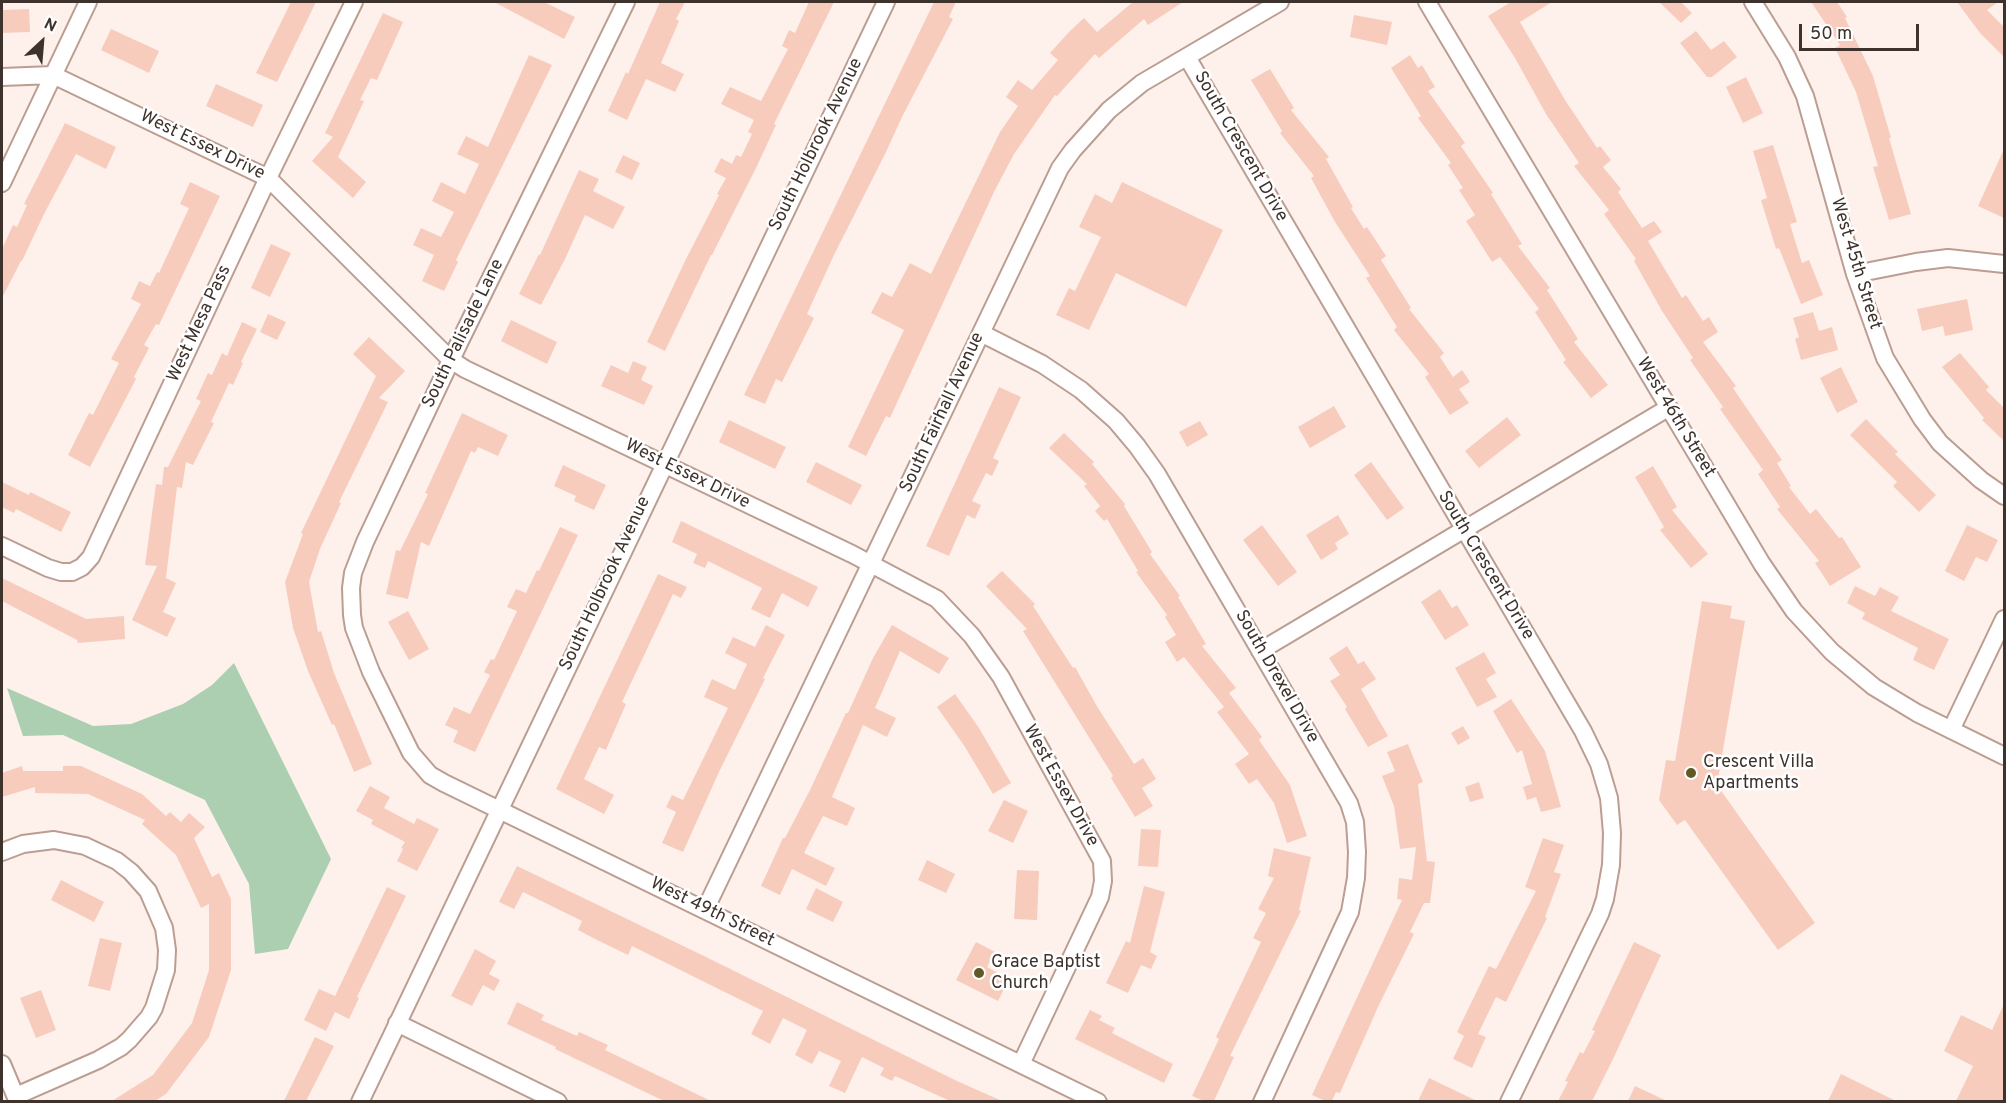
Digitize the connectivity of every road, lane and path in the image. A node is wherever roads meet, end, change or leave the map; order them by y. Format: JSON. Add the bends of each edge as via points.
{"nodes":[{"id":1,"x":88,"y":2,"type":"edge"},
{"id":2,"x":354,"y":2,"type":"edge"},
{"id":3,"x":624,"y":2,"type":"edge"},
{"id":4,"x":886,"y":2,"type":"edge"},
{"id":5,"x":1280,"y":2,"type":"edge"},
{"id":6,"x":1427,"y":2,"type":"edge"},
{"id":7,"x":1753,"y":2,"type":"edge"},
{"id":8,"x":1188,"y":57,"type":"junction"},
{"id":9,"x":53,"y":75,"type":"junction"},
{"id":10,"x":2,"y":77,"type":"edge"},
{"id":11,"x":268,"y":177,"type":"junction"},
{"id":12,"x":2,"y":183,"type":"edge"},
{"id":13,"x":2004,"y":264,"type":"edge"},
{"id":14,"x":1855,"y":274,"type":"junction"},
{"id":15,"x":981,"y":333,"type":"junction"},
{"id":16,"x":451,"y":360,"type":"junction"},
{"id":17,"x":1668,"y":408,"type":"junction"},
{"id":18,"x":663,"y":464,"type":"junction"},
{"id":19,"x":2004,"y":496,"type":"edge"},
{"id":20,"x":1464,"y":530,"type":"junction"},
{"id":21,"x":2,"y":546,"type":"edge"},
{"id":22,"x":871,"y":564,"type":"junction"},
{"id":23,"x":2004,"y":619,"type":"edge"},
{"id":24,"x":1260,"y":651,"type":"junction"},
{"id":25,"x":372,"y":675,"type":"joint"},
{"id":26,"x":1951,"y":730,"type":"junction"},
{"id":27,"x":2004,"y":756,"type":"edge"},
{"id":28,"x":499,"y":810,"type":"junction"},
{"id":29,"x":2,"y":852,"type":"edge"},
{"id":30,"x":705,"y":910,"type":"junction"},
{"id":31,"x":397,"y":1023,"type":"junction"},
{"id":32,"x":2,"y":1064,"type":"edge"},
{"id":33,"x":1021,"y":1064,"type":"junction"},
{"id":34,"x":17,"y":1099,"type":"edge"},
{"id":35,"x":360,"y":1101,"type":"edge"},
{"id":36,"x":558,"y":1101,"type":"edge"},
{"id":37,"x":1098,"y":1101,"type":"edge"},
{"id":38,"x":1262,"y":1101,"type":"edge"},
{"id":39,"x":1509,"y":1101,"type":"edge"}],
"edges":[{"from":1,"to":9,"type":"street"},
{"from":2,"to":11,"type":"street","name":"West Mesa Pass"},
{"from":3,"to":16,"type":"street","name":"South Palisade Lane"},
{"from":4,"to":18,"type":"street","name":"South Holbrook Avenue"},
{"from":5,"to":8,"type":"street","name":"South Fairhall Avenue"},
{"from":6,"to":17,"type":"street","name":"West 46th Street"},
{"from":7,"to":14,"type":"street","name":"West 45th Street","via":[[1787,57],[1805,96]]},
{"from":8,"to":15,"type":"street","name":"South Fairhall Avenue","via":[[1142,83],[1109,110],[1072,150]]},
{"from":8,"to":20,"type":"street","name":"South Crescent Drive"},
{"from":9,"to":10,"type":"street","name":"West Essex Drive"},
{"from":9,"to":11,"type":"street","name":"West Essex Drive"},
{"from":9,"to":12,"type":"street"},
{"from":11,"to":16,"type":"street","name":"West Essex Drive"},
{"from":11,"to":21,"type":"street","name":"West Mesa Pass","via":[[91,557],[82,567],[61,572]]},
{"from":13,"to":14,"type":"street","via":[[1948,258]]},
{"from":14,"to":19,"type":"street","name":"West 45th Street","via":[[1885,358],[1922,419],[1960,462]]},
{"from":15,"to":22,"type":"street","name":"South Fairhall Avenue"},
{"from":15,"to":24,"type":"street","name":"South Drexel Drive","via":[[1060,375],[1116,422],[1157,474]]},
{"from":16,"to":18,"type":"street","name":"West Essex Drive"},
{"from":16,"to":25,"type":"street","name":"South Palisade Lane","via":[[353,573],[354,628]]},
{"from":17,"to":20,"type":"street"},
{"from":17,"to":26,"type":"street","name":"West 46th Street","via":[[1762,564],[1812,632],[1874,687]]},
{"from":18,"to":22,"type":"street","name":"West Essex Drive"},
{"from":18,"to":28,"type":"street","name":"South Holbrook Avenue"},
{"from":20,"to":24,"type":"street"},
{"from":20,"to":39,"type":"street","name":"South Crescent Drive","via":[[1592,747],[1611,816],[1611,865],[1600,914]]},
{"from":22,"to":30,"type":"street","name":"South Fairhall Avenue"},
{"from":22,"to":33,"type":"street","name":"West Essex Drive","via":[[937,599],[972,636],[1000,677],[1102,861],[1100,897]]},
{"from":23,"to":26,"type":"street"},
{"from":24,"to":38,"type":"street","name":"South Drexel Drive","via":[[1344,791],[1355,822],[1357,852],[1350,912]]},
{"from":25,"to":28,"type":"street","name":"West 49th Street","via":[[420,765],[444,783]]},
{"from":26,"to":27,"type":"street","name":"West 46th Street"},
{"from":28,"to":30,"type":"street","name":"West 49th Street"},
{"from":28,"to":31,"type":"street","name":"South Holbrook Avenue"},
{"from":29,"to":34,"type":"street","via":[[23,844],[54,840],[85,846],[117,861],[148,891],[164,928],[167,950],[166,970],[154,1008],[129,1040],[98,1060]]},
{"from":30,"to":33,"type":"street","name":"West 49th Street"},
{"from":31,"to":35,"type":"street","name":"South Holbrook Avenue"},
{"from":31,"to":36,"type":"street"},
{"from":32,"to":34,"type":"street"},
{"from":33,"to":37,"type":"street","name":"West 49th Street"}]}
